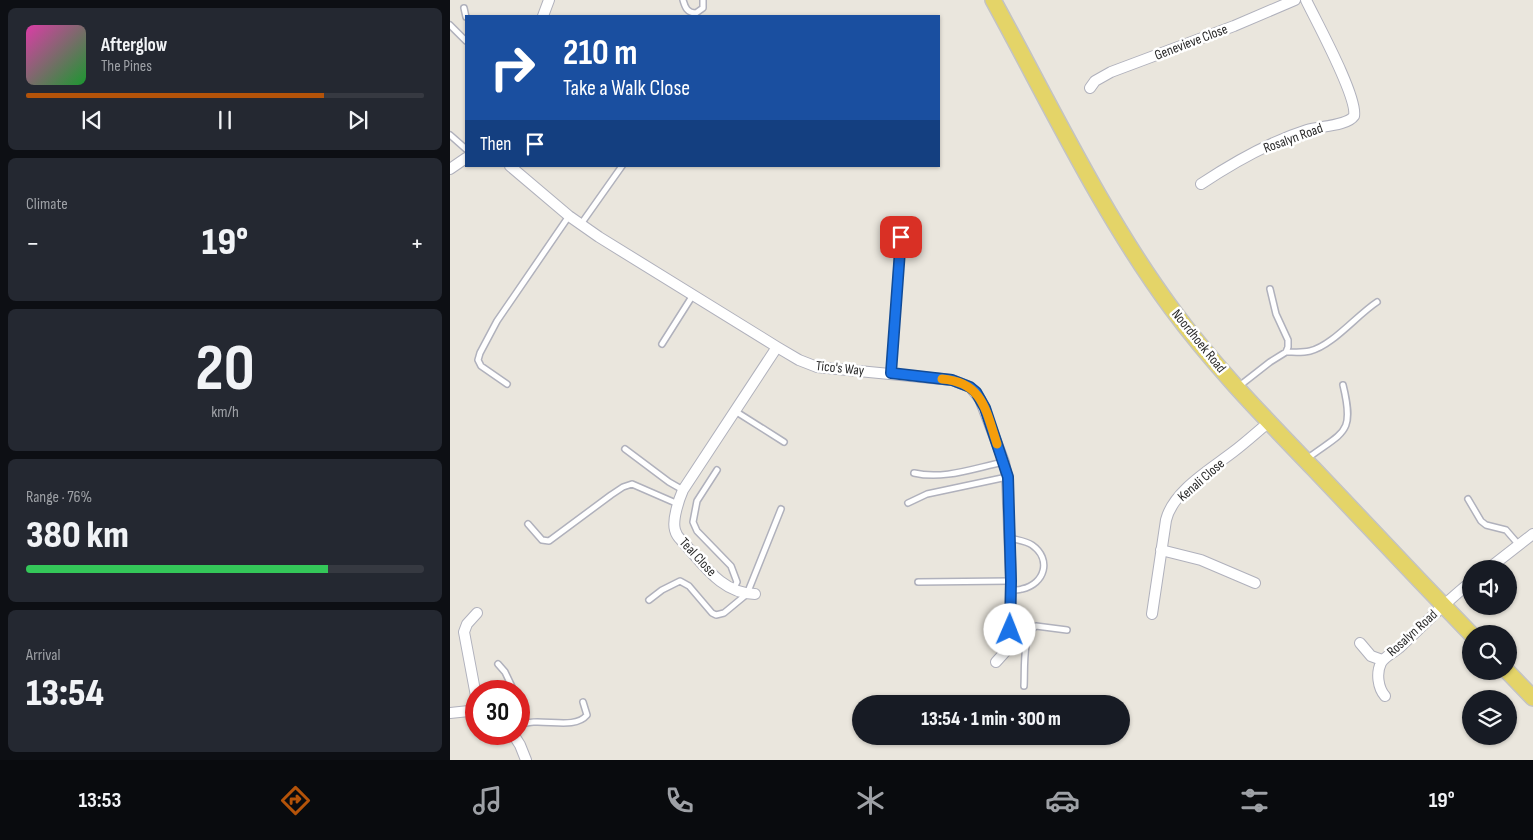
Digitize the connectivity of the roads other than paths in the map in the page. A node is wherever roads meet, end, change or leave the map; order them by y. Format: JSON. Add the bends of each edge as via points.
{"nodes":[{"id":1,"x":550,"y":0,"type":"edge"},
{"id":2,"x":683,"y":0,"type":"edge"},
{"id":3,"x":703,"y":0,"type":"edge"},
{"id":4,"x":993,"y":0,"type":"edge"},
{"id":5,"x":1294,"y":0,"type":"edge"},
{"id":6,"x":1306,"y":0,"type":"edge"},
{"id":7,"x":464,"y":8,"type":"dead end"},
{"id":8,"x":465,"y":15,"type":"edge"},
{"id":9,"x":543,"y":15,"type":"edge"},
{"id":10,"x":450,"y":25,"type":"edge"},
{"id":11,"x":465,"y":40,"type":"edge"},
{"id":12,"x":1090,"y":88,"type":"dead end"},
{"id":13,"x":450,"y":135,"type":"edge"},
{"id":14,"x":465,"y":148,"type":"edge"},
{"id":15,"x":465,"y":159,"type":"edge"},
{"id":16,"x":511,"y":167,"type":"edge"},
{"id":17,"x":621,"y":167,"type":"edge"},
{"id":18,"x":450,"y":169,"type":"edge"},
{"id":19,"x":1201,"y":184,"type":"dead end"},
{"id":20,"x":569,"y":216,"type":"junction"},
{"id":21,"x":581,"y":224,"type":"junction"},
{"id":22,"x":905,"y":224,"type":"dead end"},
{"id":23,"x":1270,"y":289,"type":"dead end"},
{"id":24,"x":693,"y":295,"type":"junction"},
{"id":25,"x":1376,"y":302,"type":"dead end"},
{"id":26,"x":662,"y":344,"type":"dead end"},
{"id":27,"x":777,"y":347,"type":"junction"},
{"id":28,"x":1286,"y":352,"type":"junction"},
{"id":29,"x":891,"y":373,"type":"junction"},
{"id":30,"x":507,"y":384,"type":"dead end"},
{"id":31,"x":1343,"y":385,"type":"dead end"},
{"id":32,"x":1238,"y":388,"type":"junction"},
{"id":33,"x":735,"y":411,"type":"junction"},
{"id":34,"x":1268,"y":422,"type":"junction"},
{"id":35,"x":784,"y":442,"type":"dead end"},
{"id":36,"x":624,"y":448,"type":"dead end"},
{"id":37,"x":1305,"y":460,"type":"junction"},
{"id":38,"x":1004,"y":462,"type":"junction"},
{"id":39,"x":717,"y":470,"type":"dead end"},
{"id":40,"x":914,"y":473,"type":"dead end"},
{"id":41,"x":1008,"y":477,"type":"junction"},
{"id":42,"x":683,"y":490,"type":"junction"},
{"id":43,"x":1468,"y":499,"type":"dead end"},
{"id":44,"x":908,"y":503,"type":"dead end"},
{"id":45,"x":678,"y":504,"type":"junction"},
{"id":46,"x":781,"y":509,"type":"dead end"},
{"id":47,"x":528,"y":524,"type":"dead end"},
{"id":48,"x":1533,"y":534,"type":"edge"},
{"id":49,"x":1010,"y":538,"type":"junction"},
{"id":50,"x":1519,"y":545,"type":"junction"},
{"id":51,"x":1161,"y":550,"type":"junction"},
{"id":52,"x":1500,"y":560,"type":"edge"},
{"id":53,"x":918,"y":582,"type":"dead end"},
{"id":54,"x":1255,"y":583,"type":"dead end"},
{"id":55,"x":1011,"y":586,"type":"junction"},
{"id":56,"x":1462,"y":589,"type":"edge"},
{"id":57,"x":733,"y":590,"type":"junction"},
{"id":58,"x":751,"y":594,"type":"junction"},
{"id":59,"x":649,"y":600,"type":"dead end"},
{"id":60,"x":1443,"y":605,"type":"junction"},
{"id":61,"x":477,"y":613,"type":"dead end"},
{"id":62,"x":1152,"y":614,"type":"dead end"},
{"id":63,"x":1462,"y":625,"type":"edge"},
{"id":64,"x":1067,"y":630,"type":"dead end"},
{"id":65,"x":1008,"y":637,"type":"junction"},
{"id":66,"x":1027,"y":640,"type":"junction"},
{"id":67,"x":1360,"y":644,"type":"dead end"},
{"id":68,"x":1382,"y":660,"type":"junction"},
{"id":69,"x":996,"y":662,"type":"dead end"},
{"id":70,"x":498,"y":664,"type":"dead end"},
{"id":71,"x":473,"y":680,"type":"edge"},
{"id":72,"x":509,"y":680,"type":"edge"},
{"id":73,"x":1516,"y":680,"type":"edge"},
{"id":74,"x":1024,"y":686,"type":"dead end"},
{"id":75,"x":1385,"y":696,"type":"dead end"},
{"id":76,"x":1533,"y":698,"type":"edge"},
{"id":77,"x":583,"y":702,"type":"dead end"},
{"id":78,"x":465,"y":711,"type":"edge"},
{"id":79,"x":450,"y":713,"type":"edge"},
{"id":80,"x":530,"y":723,"type":"edge"},
{"id":81,"x":518,"y":745,"type":"edge"},
{"id":82,"x":526,"y":760,"type":"edge"}],
"edges":[{"from":1,"to":9,"type":"street"},
{"from":2,"to":3,"type":"lane","via":[[686,10],[696,13],[702,8]]},
{"from":4,"to":32,"type":"main road","name":"Noordhoek Road","via":[[1128,244],[1173,310]]},
{"from":5,"to":12,"type":"street","name":"Genevieve Close","via":[[1111,72],[1095,81]]},
{"from":6,"to":19,"type":"street","name":"Rosalyn Road","via":[[1345,81],[1354,105],[1354,116],[1349,122],[1307,130],[1277,141]]},
{"from":7,"to":8,"type":"lane"},
{"from":10,"to":11,"type":"lane"},
{"from":13,"to":14,"type":"lane"},
{"from":15,"to":18,"type":"street"},
{"from":16,"to":20,"type":"street","name":"Tico's Way"},
{"from":17,"to":21,"type":"lane"},
{"from":20,"to":21,"type":"street","name":"Tico's Way"},
{"from":20,"to":30,"type":"lane","via":[[497,321],[480,353],[478,360],[481,366]]},
{"from":21,"to":24,"type":"street","name":"Tico's Way"},
{"from":22,"to":29,"type":"lane","via":[[898,252]]},
{"from":23,"to":28,"type":"lane","via":[[1276,314],[1288,340]]},
{"from":24,"to":26,"type":"lane"},
{"from":24,"to":27,"type":"street","name":"Tico's Way"},
{"from":25,"to":28,"type":"lane","via":[[1316,349]]},
{"from":27,"to":29,"type":"street","name":"Tico's Way","via":[[817,367]]},
{"from":27,"to":33,"type":"street","name":"Teal Close"},
{"from":28,"to":32,"type":"lane"},
{"from":29,"to":38,"type":"street","name":"Tico's Way","via":[[952,380],[970,387],[980,398]]},
{"from":31,"to":37,"type":"lane","via":[[1348,417],[1345,428]]},
{"from":32,"to":34,"type":"main road","name":"Noordhoek Road"},
{"from":33,"to":35,"type":"lane"},
{"from":33,"to":42,"type":"street","name":"Teal Close"},
{"from":34,"to":37,"type":"main road","name":"Noordhoek Road"},
{"from":34,"to":51,"type":"street","name":"Kenali Close","via":[[1175,501],[1167,514]]},
{"from":36,"to":42,"type":"lane"},
{"from":37,"to":60,"type":"main road","name":"Noordhoek Road"},
{"from":38,"to":40,"type":"lane","via":[[946,475]]},
{"from":38,"to":41,"type":"street","name":"Tico's Way"},
{"from":39,"to":57,"type":"lane","via":[[697,501],[693,522],[731,566],[737,582]]},
{"from":41,"to":44,"type":"lane","via":[[927,494]]},
{"from":41,"to":49,"type":"street","name":"Tico's Way"},
{"from":42,"to":45,"type":"street","name":"Teal Close"},
{"from":43,"to":50,"type":"lane","via":[[1483,524],[1506,530]]},
{"from":45,"to":47,"type":"lane","via":[[632,484],[611,495],[549,541],[542,540]]},
{"from":45,"to":57,"type":"street","name":"Teal Close","via":[[674,526],[676,535],[723,584]]},
{"from":46,"to":58,"type":"lane"},
{"from":48,"to":50,"type":"street"},
{"from":49,"to":55,"type":"street","name":"Tico's Way"},
{"from":49,"to":55,"type":"lane","via":[[1034,547],[1045,567],[1029,586],[1023,589]]},
{"from":50,"to":52,"type":"street"},
{"from":51,"to":54,"type":"street","via":[[1201,560]]},
{"from":51,"to":62,"type":"street","name":"Kenali Close"},
{"from":53,"to":55,"type":"lane"},
{"from":55,"to":65,"type":"street","name":"Tico's Way"},
{"from":56,"to":60,"type":"street","name":"Rosalyn Road"},
{"from":57,"to":58,"type":"street","name":"Teal Close"},
{"from":58,"to":59,"type":"lane","name":"Teal Close","via":[[716,615],[689,586],[680,581]]},
{"from":60,"to":63,"type":"main road","name":"Noordhoek Road"},
{"from":60,"to":68,"type":"street","name":"Rosalyn Road"},
{"from":61,"to":71,"type":"street","via":[[464,632]]},
{"from":64,"to":66,"type":"lane","via":[[1036,626]]},
{"from":65,"to":66,"type":"lane"},
{"from":65,"to":69,"type":"street","name":"Tico's Way","via":[[1005,652]]},
{"from":66,"to":74,"type":"lane"},
{"from":67,"to":68,"type":"street","via":[[1371,656]]},
{"from":68,"to":75,"type":"street","name":"Rosalyn Road","via":[[1379,683]]},
{"from":70,"to":72,"type":"lane"},
{"from":73,"to":76,"type":"main road"},
{"from":77,"to":80,"type":"lane","via":[[587,715],[579,721]]},
{"from":78,"to":79,"type":"street"},
{"from":81,"to":82,"type":"street"}]}
